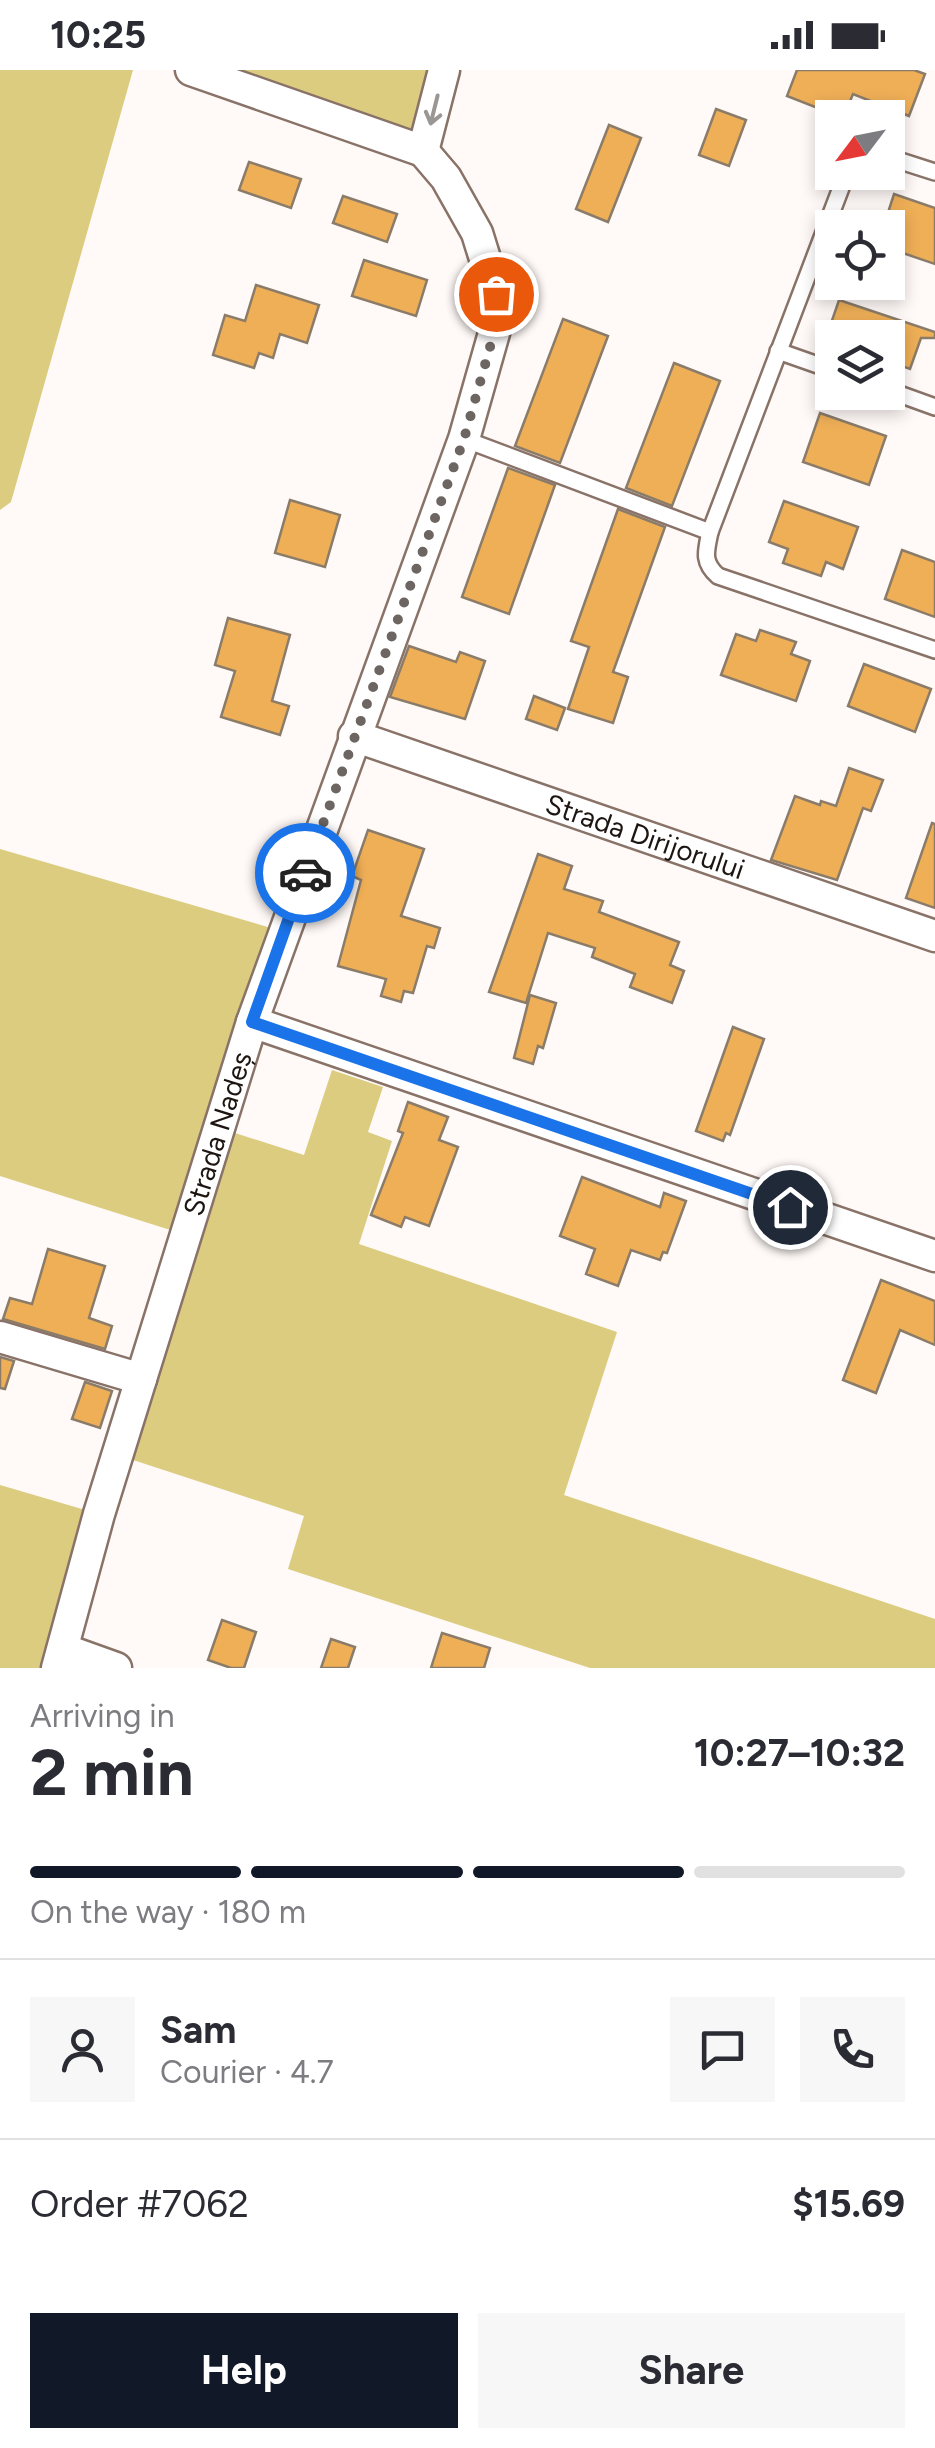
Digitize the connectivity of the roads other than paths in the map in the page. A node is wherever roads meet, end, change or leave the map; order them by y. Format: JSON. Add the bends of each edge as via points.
{"nodes":[{"id":1,"x":191,"y":70,"type":"edge"},
{"id":2,"x":444,"y":70,"type":"edge"},
{"id":3,"x":423,"y":151,"type":"junction"},
{"id":4,"x":905,"y":163,"type":"edge"},
{"id":5,"x":935,"y":172,"type":"edge"},
{"id":6,"x":841,"y":190,"type":"edge"},
{"id":7,"x":778,"y":351,"type":"junction"},
{"id":8,"x":815,"y":364,"type":"edge"},
{"id":9,"x":905,"y":396,"type":"edge"},
{"id":10,"x":935,"y":407,"type":"edge"},
{"id":11,"x":464,"y":439,"type":"junction"},
{"id":12,"x":710,"y":532,"type":"junction"},
{"id":13,"x":935,"y":650,"type":"edge"},
{"id":14,"x":354,"y":736,"type":"junction"},
{"id":15,"x":935,"y":936,"type":"edge"},
{"id":16,"x":252,"y":1022,"type":"junction"},
{"id":17,"x":935,"y":1256,"type":"edge"},
{"id":18,"x":0,"y":1337,"type":"edge"},
{"id":19,"x":141,"y":1379,"type":"junction"},
{"id":20,"x":60,"y":1659,"type":"edge"},
{"id":21,"x":116,"y":1668,"type":"edge"}],
"edges":[{"from":1,"to":3,"type":"street"},
{"from":2,"to":3,"type":"street","one_way":true},
{"from":3,"to":11,"type":"street","name":"Strada Nadeș","via":[[464,207],[496,294],[496,326]]},
{"from":4,"to":5,"type":"lane"},
{"from":6,"to":7,"type":"lane"},
{"from":7,"to":8,"type":"lane"},
{"from":7,"to":12,"type":"lane"},
{"from":9,"to":10,"type":"lane"},
{"from":11,"to":12,"type":"lane"},
{"from":11,"to":14,"type":"street","name":"Strada Nadeș"},
{"from":12,"to":13,"type":"lane","via":[[704,556],[718,576]]},
{"from":14,"to":15,"type":"street","name":"Strada Dirijorului"},
{"from":14,"to":16,"type":"street","name":"Strada Nadeș"},
{"from":16,"to":17,"type":"street"},
{"from":16,"to":19,"type":"street","name":"Strada Nadeș"},
{"from":18,"to":19,"type":"street"},
{"from":19,"to":20,"type":"street","name":"Strada Nadeș"},
{"from":20,"to":21,"type":"street"}]}
